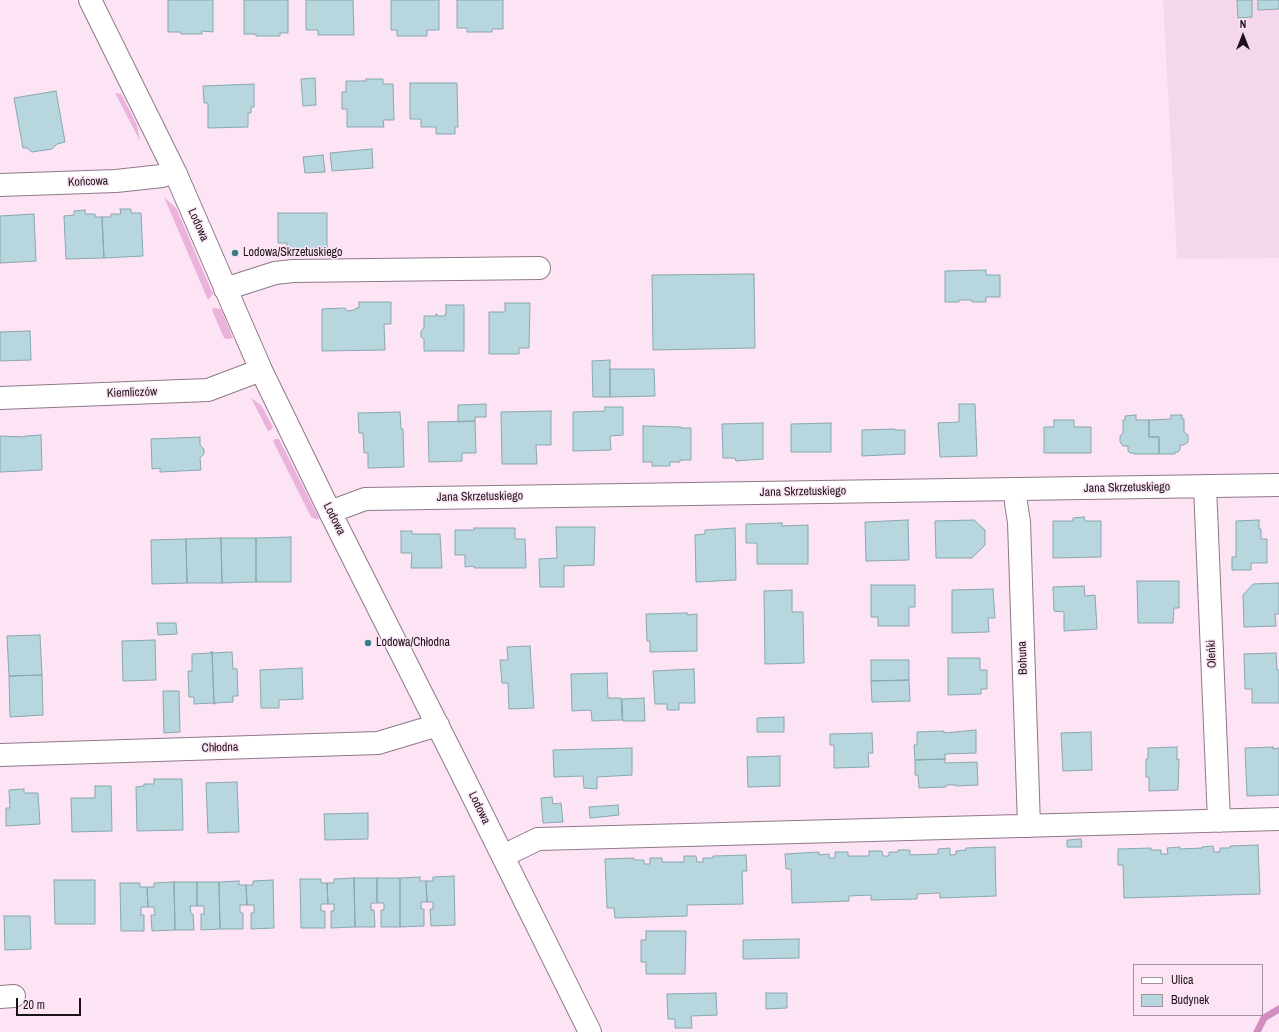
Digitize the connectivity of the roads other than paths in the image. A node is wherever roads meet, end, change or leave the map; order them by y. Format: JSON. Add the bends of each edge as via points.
{"nodes":[{"id":1,"x":90,"y":0,"type":"edge"},
{"id":2,"x":175,"y":172,"type":"junction"},
{"id":3,"x":0,"y":185,"type":"edge"},
{"id":4,"x":540,"y":268,"type":"dead end"},
{"id":5,"x":226,"y":288,"type":"junction"},
{"id":6,"x":261,"y":370,"type":"junction"},
{"id":7,"x":0,"y":398,"type":"edge"},
{"id":8,"x":1279,"y":485,"type":"edge"},
{"id":9,"x":1205,"y":486,"type":"junction"},
{"id":10,"x":1015,"y":489,"type":"junction"},
{"id":11,"x":330,"y":512,"type":"junction"},
{"id":12,"x":438,"y":725,"type":"junction"},
{"id":13,"x":0,"y":755,"type":"edge"},
{"id":14,"x":1279,"y":819,"type":"edge"},
{"id":15,"x":1219,"y":821,"type":"junction"},
{"id":16,"x":1029,"y":826,"type":"junction"},
{"id":17,"x":503,"y":856,"type":"junction"},
{"id":18,"x":590,"y":1032,"type":"edge"}],
"edges":[{"from":1,"to":2,"type":"street","name":"Lodowa"},
{"from":2,"to":3,"type":"street","name":"Końcowa","via":[[116,181]]},
{"from":2,"to":5,"type":"street","name":"Lodowa"},
{"from":4,"to":5,"type":"street","via":[[293,271],[275,273]]},
{"from":5,"to":6,"type":"street","name":"Lodowa"},
{"from":6,"to":7,"type":"street","name":"Kiemliczów","via":[[208,390]]},
{"from":6,"to":11,"type":"street","name":"Lodowa"},
{"from":8,"to":9,"type":"street","name":"Jana Skrzetuskiego"},
{"from":9,"to":10,"type":"street","name":"Jana Skrzetuskiego"},
{"from":9,"to":15,"type":"street","name":"Oleńki"},
{"from":10,"to":11,"type":"street","name":"Jana Skrzetuskiego","via":[[365,499]]},
{"from":10,"to":16,"type":"street","name":"Bohuna","via":[[1019,522]]},
{"from":11,"to":12,"type":"street","name":"Lodowa"},
{"from":12,"to":13,"type":"street","name":"Chłodna","via":[[378,743]]},
{"from":12,"to":17,"type":"street","name":"Lodowa"},
{"from":14,"to":15,"type":"street"},
{"from":15,"to":16,"type":"street"},
{"from":16,"to":17,"type":"street","via":[[538,839]]},
{"from":17,"to":18,"type":"street","name":"Lodowa"}]}
